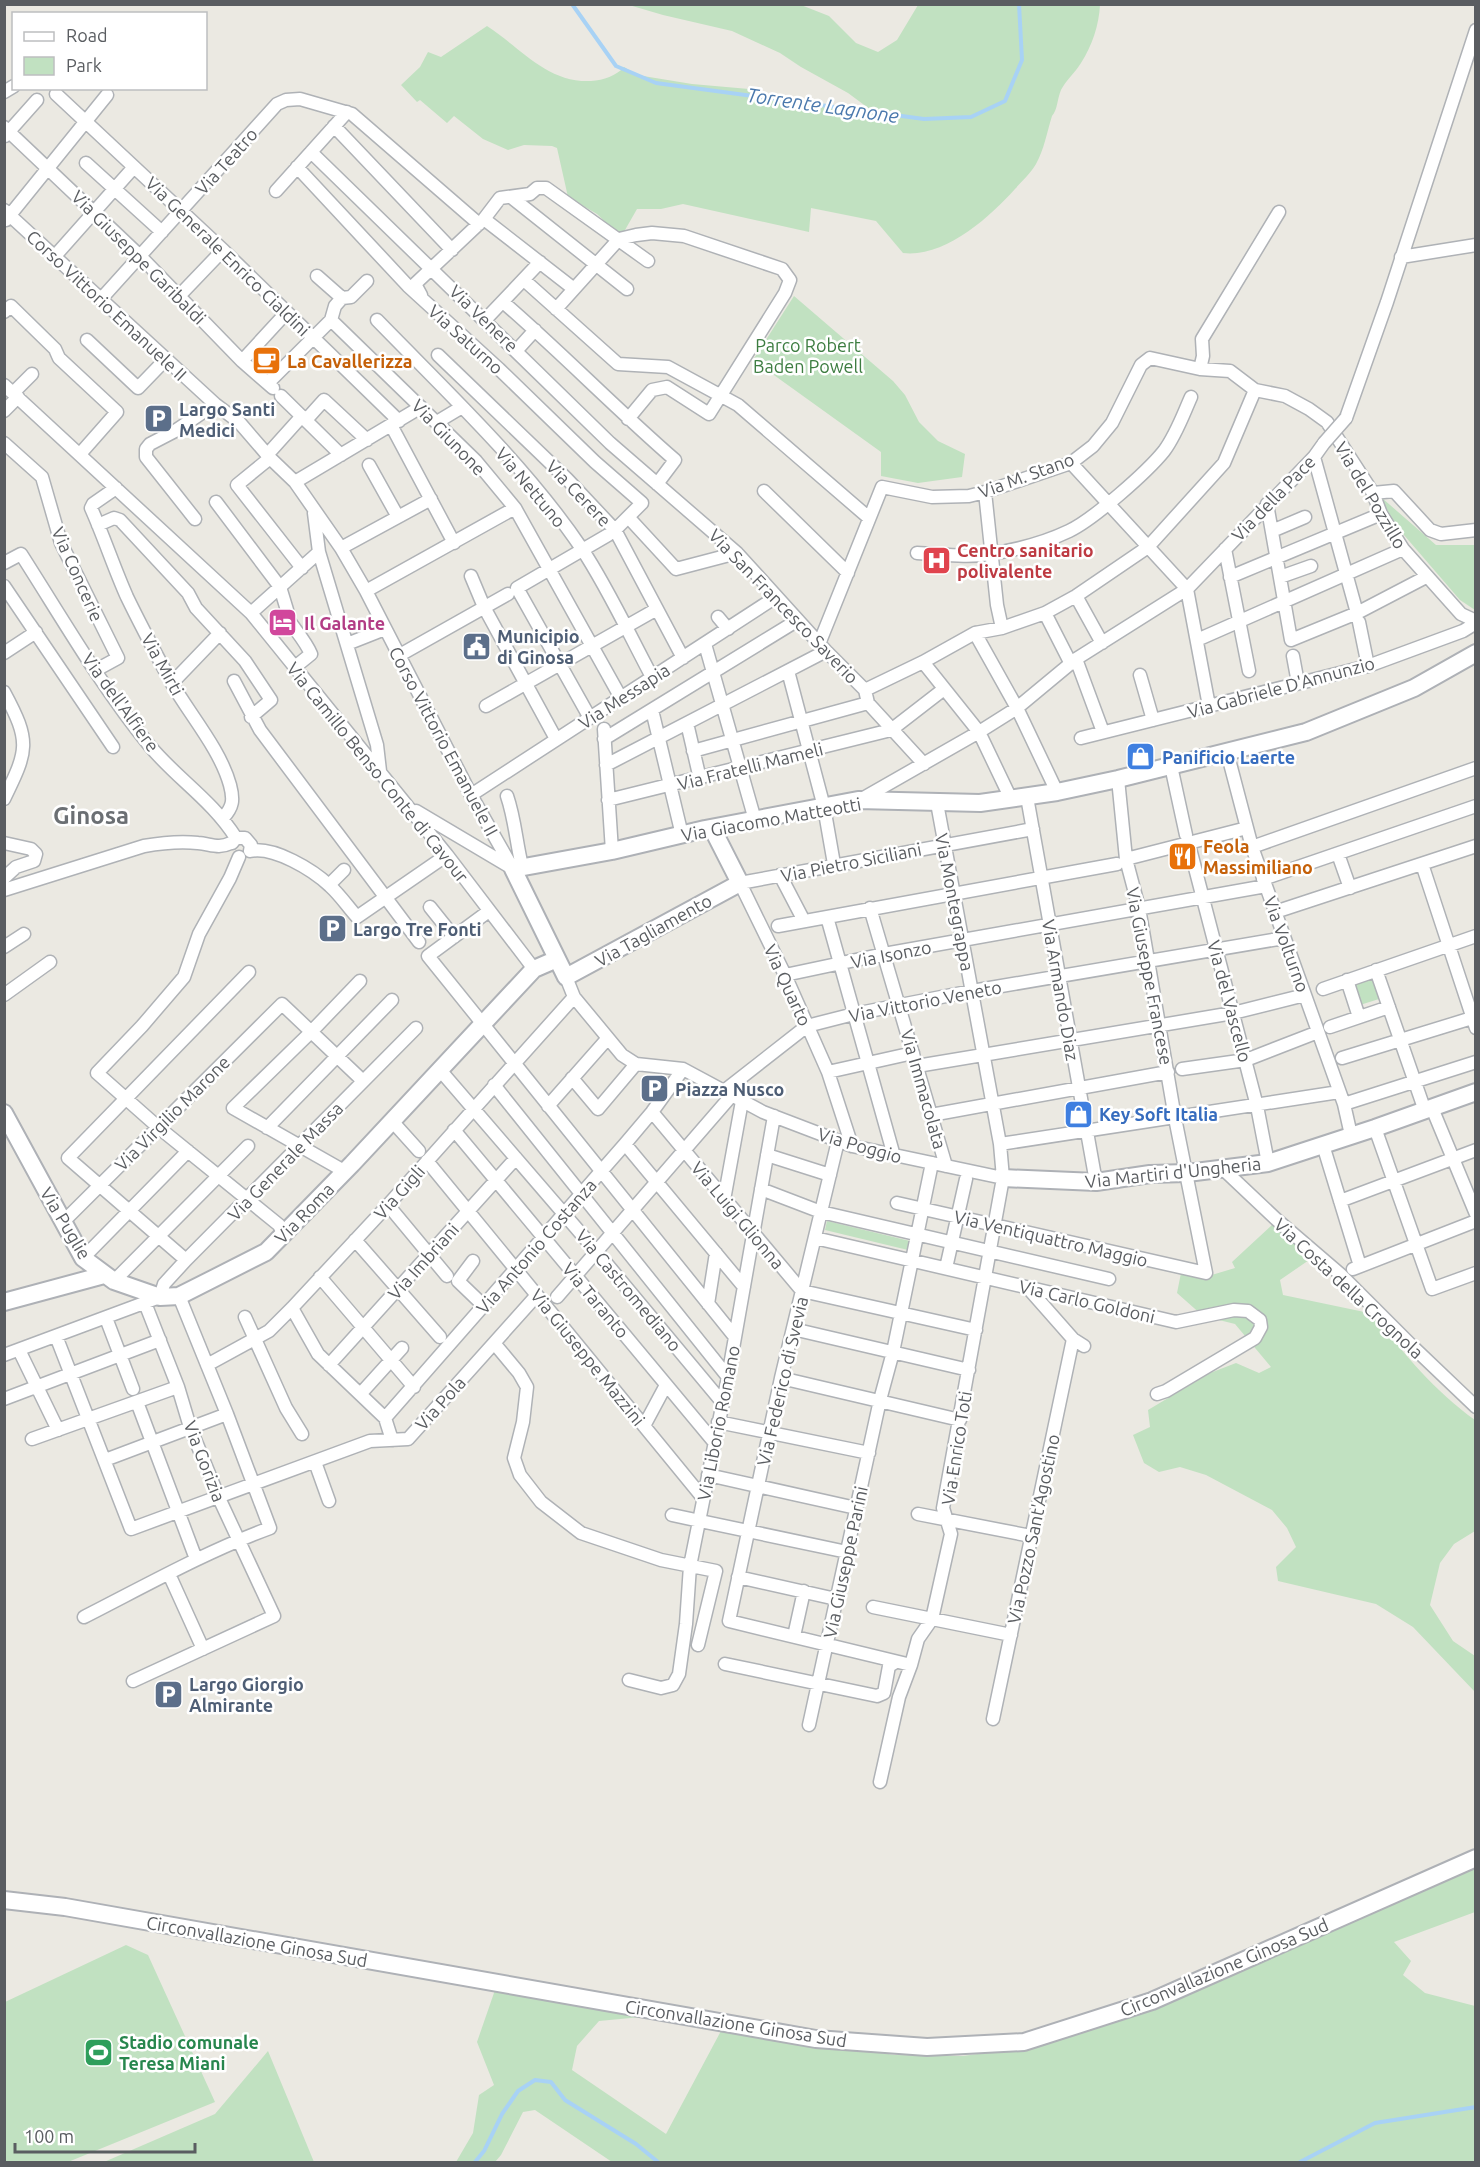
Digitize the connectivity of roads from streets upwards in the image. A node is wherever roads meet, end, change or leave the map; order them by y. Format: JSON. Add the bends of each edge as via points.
{"nodes":[{"id":1,"x":1476,"y":30,"type":"edge"},
{"id":2,"x":56,"y":94,"type":"dead end"},
{"id":3,"x":107,"y":95,"type":"dead end"},
{"id":4,"x":37,"y":100,"type":"dead end"},
{"id":5,"x":347,"y":112,"type":"junction"},
{"id":6,"x":85,"y":121,"type":"junction"},
{"id":7,"x":334,"y":126,"type":"junction"},
{"id":8,"x":6,"y":131,"type":"edge"},
{"id":9,"x":311,"y":152,"type":"junction"},
{"id":10,"x":86,"y":163,"type":"dead end"},
{"id":11,"x":47,"y":167,"type":"junction"},
{"id":12,"x":134,"y":167,"type":"junction"},
{"id":13,"x":297,"y":167,"type":"junction"},
{"id":14,"x":115,"y":189,"type":"junction"},
{"id":15,"x":276,"y":191,"type":"dead end"},
{"id":16,"x":511,"y":197,"type":"junction"},
{"id":17,"x":181,"y":211,"type":"junction"},
{"id":18,"x":1279,"y":212,"type":"dead end"},
{"id":19,"x":94,"y":213,"type":"junction"},
{"id":20,"x":6,"y":215,"type":"edge"},
{"id":21,"x":481,"y":222,"type":"junction"},
{"id":22,"x":162,"y":232,"type":"junction"},
{"id":23,"x":619,"y":239,"type":"junction"},
{"id":24,"x":1476,"y":245,"type":"edge"},
{"id":25,"x":223,"y":250,"type":"junction"},
{"id":26,"x":452,"y":250,"type":"junction"},
{"id":27,"x":56,"y":256,"type":"junction"},
{"id":28,"x":140,"y":256,"type":"junction"},
{"id":29,"x":1401,"y":257,"type":"junction"},
{"id":30,"x":648,"y":261,"type":"dead end"},
{"id":31,"x":540,"y":262,"type":"junction"},
{"id":32,"x":597,"y":264,"type":"junction"},
{"id":33,"x":433,"y":269,"type":"junction"},
{"id":34,"x":317,"y":276,"type":"dead end"},
{"id":35,"x":524,"y":280,"type":"junction"},
{"id":36,"x":367,"y":281,"type":"dead end"},
{"id":37,"x":574,"y":289,"type":"junction"},
{"id":38,"x":627,"y":289,"type":"dead end"},
{"id":39,"x":179,"y":296,"type":"junction"},
{"id":40,"x":102,"y":298,"type":"junction"},
{"id":41,"x":342,"y":298,"type":"junction"},
{"id":42,"x":423,"y":301,"type":"junction"},
{"id":43,"x":503,"y":302,"type":"junction"},
{"id":44,"x":8,"y":309,"type":"edge"},
{"id":45,"x":556,"y":309,"type":"junction"},
{"id":46,"x":287,"y":312,"type":"junction"},
{"id":47,"x":331,"y":320,"type":"junction"},
{"id":48,"x":377,"y":320,"type":"dead end"},
{"id":49,"x":485,"y":320,"type":"junction"},
{"id":50,"x":535,"y":330,"type":"junction"},
{"id":51,"x":313,"y":337,"type":"junction"},
{"id":52,"x":87,"y":340,"type":"dead end"},
{"id":53,"x":516,"y":351,"type":"junction"},
{"id":54,"x":438,"y":356,"type":"dead end"},
{"id":55,"x":166,"y":359,"type":"junction"},
{"id":56,"x":242,"y":361,"type":"junction"},
{"id":57,"x":1200,"y":369,"type":"junction"},
{"id":58,"x":32,"y":374,"type":"dead end"},
{"id":59,"x":274,"y":389,"type":"junction"},
{"id":60,"x":1255,"y":390,"type":"junction"},
{"id":61,"x":12,"y":391,"type":"edge"},
{"id":62,"x":722,"y":394,"type":"junction"},
{"id":63,"x":1191,"y":398,"type":"dead end"},
{"id":64,"x":215,"y":404,"type":"junction"},
{"id":65,"x":421,"y":407,"type":"junction"},
{"id":66,"x":462,"y":407,"type":"junction"},
{"id":67,"x":4,"y":411,"type":"edge"},
{"id":68,"x":304,"y":418,"type":"junction"},
{"id":69,"x":628,"y":419,"type":"junction"},
{"id":70,"x":438,"y":422,"type":"junction"},
{"id":71,"x":395,"y":423,"type":"junction"},
{"id":72,"x":367,"y":440,"type":"junction"},
{"id":73,"x":4,"y":443,"type":"edge"},
{"id":74,"x":80,"y":454,"type":"junction"},
{"id":75,"x":341,"y":454,"type":"junction"},
{"id":76,"x":268,"y":457,"type":"junction"},
{"id":77,"x":1314,"y":457,"type":"junction"},
{"id":78,"x":1071,"y":463,"type":"junction"},
{"id":79,"x":369,"y":465,"type":"dead end"},
{"id":80,"x":295,"y":482,"type":"junction"},
{"id":81,"x":657,"y":484,"type":"junction"},
{"id":82,"x":116,"y":488,"type":"junction"},
{"id":83,"x":764,"y":491,"type":"dead end"},
{"id":84,"x":985,"y":492,"type":"junction"},
{"id":85,"x":1373,"y":493,"type":"junction"},
{"id":86,"x":431,"y":499,"type":"junction"},
{"id":87,"x":216,"y":502,"type":"dead end"},
{"id":88,"x":1108,"y":503,"type":"junction"},
{"id":89,"x":1267,"y":504,"type":"junction"},
{"id":90,"x":515,"y":508,"type":"junction"},
{"id":91,"x":314,"y":512,"type":"junction"},
{"id":92,"x":1381,"y":514,"type":"junction"},
{"id":93,"x":398,"y":517,"type":"junction"},
{"id":94,"x":1305,"y":517,"type":"dead end"},
{"id":95,"x":629,"y":518,"type":"junction"},
{"id":96,"x":869,"y":518,"type":"junction"},
{"id":97,"x":195,"y":519,"type":"dead end"},
{"id":98,"x":98,"y":525,"type":"junction"},
{"id":99,"x":1476,"y":530,"type":"edge"},
{"id":100,"x":1272,"y":531,"type":"junction"},
{"id":101,"x":611,"y":532,"type":"junction"},
{"id":102,"x":1335,"y":533,"type":"junction"},
{"id":103,"x":454,"y":543,"type":"junction"},
{"id":104,"x":1148,"y":547,"type":"junction"},
{"id":105,"x":341,"y":548,"type":"junction"},
{"id":106,"x":1225,"y":549,"type":"junction"},
{"id":107,"x":1403,"y":549,"type":"junction"},
{"id":108,"x":582,"y":550,"type":"junction"},
{"id":109,"x":320,"y":552,"type":"junction"},
{"id":110,"x":737,"y":553,"type":"junction"},
{"id":111,"x":917,"y":553,"type":"dead end"},
{"id":112,"x":992,"y":554,"type":"junction"},
{"id":113,"x":1277,"y":558,"type":"junction"},
{"id":114,"x":4,"y":563,"type":"edge"},
{"id":115,"x":1311,"y":566,"type":"dead end"},
{"id":116,"x":302,"y":568,"type":"junction"},
{"id":117,"x":550,"y":569,"type":"junction"},
{"id":118,"x":848,"y":573,"type":"junction"},
{"id":119,"x":1347,"y":574,"type":"junction"},
{"id":120,"x":471,"y":576,"type":"dead end"},
{"id":121,"x":1230,"y":577,"type":"junction"},
{"id":122,"x":1280,"y":577,"type":"junction"},
{"id":123,"x":1426,"y":577,"type":"junction"},
{"id":124,"x":4,"y":586,"type":"edge"},
{"id":125,"x":280,"y":587,"type":"junction"},
{"id":126,"x":1187,"y":589,"type":"junction"},
{"id":127,"x":366,"y":591,"type":"junction"},
{"id":128,"x":513,"y":591,"type":"junction"},
{"id":129,"x":1076,"y":596,"type":"junction"},
{"id":130,"x":776,"y":597,"type":"junction"},
{"id":131,"x":8,"y":599,"type":"edge"},
{"id":132,"x":1284,"y":601,"type":"junction"},
{"id":133,"x":484,"y":607,"type":"junction"},
{"id":134,"x":657,"y":609,"type":"junction"},
{"id":135,"x":251,"y":613,"type":"junction"},
{"id":136,"x":1044,"y":613,"type":"junction"},
{"id":137,"x":718,"y":617,"type":"dead end"},
{"id":138,"x":1358,"y":618,"type":"junction"},
{"id":139,"x":798,"y":620,"type":"junction"},
{"id":140,"x":1239,"y":621,"type":"junction"},
{"id":141,"x":1476,"y":622,"type":"edge"},
{"id":142,"x":626,"y":627,"type":"junction"},
{"id":143,"x":728,"y":628,"type":"junction"},
{"id":144,"x":1002,"y":628,"type":"junction"},
{"id":145,"x":385,"y":629,"type":"junction"},
{"id":146,"x":36,"y":632,"type":"junction"},
{"id":147,"x":220,"y":633,"type":"junction"},
{"id":148,"x":975,"y":633,"type":"junction"},
{"id":149,"x":1197,"y":640,"type":"junction"},
{"id":150,"x":1102,"y":643,"type":"junction"},
{"id":151,"x":347,"y":644,"type":"junction"},
{"id":152,"x":705,"y":644,"type":"junction"},
{"id":153,"x":592,"y":646,"type":"junction"},
{"id":154,"x":823,"y":647,"type":"junction"},
{"id":155,"x":4,"y":653,"type":"edge"},
{"id":156,"x":1476,"y":653,"type":"edge"},
{"id":157,"x":398,"y":656,"type":"junction"},
{"id":158,"x":1293,"y":656,"type":"dead end"},
{"id":159,"x":683,"y":658,"type":"junction"},
{"id":160,"x":923,"y":662,"type":"junction"},
{"id":161,"x":1074,"y":662,"type":"junction"},
{"id":162,"x":561,"y":663,"type":"junction"},
{"id":163,"x":1368,"y":666,"type":"junction"},
{"id":164,"x":295,"y":667,"type":"junction"},
{"id":165,"x":96,"y":670,"type":"junction"},
{"id":166,"x":788,"y":671,"type":"junction"},
{"id":167,"x":1250,"y":671,"type":"dead end"},
{"id":168,"x":713,"y":673,"type":"junction"},
{"id":169,"x":1140,"y":675,"type":"dead end"},
{"id":170,"x":652,"y":677,"type":"junction"},
{"id":171,"x":234,"y":681,"type":"dead end"},
{"id":172,"x":172,"y":683,"type":"junction"},
{"id":173,"x":526,"y":683,"type":"junction"},
{"id":174,"x":1298,"y":683,"type":"junction"},
{"id":175,"x":944,"y":688,"type":"junction"},
{"id":176,"x":865,"y":690,"type":"junction"},
{"id":177,"x":4,"y":692,"type":"edge"},
{"id":178,"x":621,"y":698,"type":"junction"},
{"id":179,"x":868,"y":703,"type":"junction"},
{"id":180,"x":722,"y":705,"type":"junction"},
{"id":181,"x":486,"y":706,"type":"dead end"},
{"id":182,"x":1209,"y":706,"type":"junction"},
{"id":183,"x":1017,"y":708,"type":"junction"},
{"id":184,"x":652,"y":710,"type":"junction"},
{"id":185,"x":251,"y":717,"type":"junction"},
{"id":186,"x":590,"y":717,"type":"junction"},
{"id":187,"x":1153,"y":720,"type":"junction"},
{"id":188,"x":801,"y":721,"type":"junction"},
{"id":189,"x":687,"y":723,"type":"junction"},
{"id":190,"x":891,"y":730,"type":"junction"},
{"id":191,"x":979,"y":732,"type":"junction"},
{"id":192,"x":1103,"y":732,"type":"junction"},
{"id":193,"x":658,"y":738,"type":"junction"},
{"id":194,"x":1081,"y":738,"type":"dead end"},
{"id":195,"x":556,"y":740,"type":"junction"},
{"id":196,"x":732,"y":740,"type":"junction"},
{"id":197,"x":113,"y":747,"type":"dead end"},
{"id":198,"x":693,"y":750,"type":"junction"},
{"id":199,"x":811,"y":750,"type":"junction"},
{"id":200,"x":1227,"y":752,"type":"junction"},
{"id":201,"x":924,"y":764,"type":"junction"},
{"id":202,"x":606,"y":765,"type":"junction"},
{"id":203,"x":1171,"y":766,"type":"junction"},
{"id":204,"x":1476,"y":768,"type":"edge"},
{"id":205,"x":740,"y":769,"type":"junction"},
{"id":206,"x":380,"y":772,"type":"junction"},
{"id":207,"x":700,"y":778,"type":"junction"},
{"id":208,"x":1118,"y":779,"type":"junction"},
{"id":209,"x":670,"y":786,"type":"junction"},
{"id":210,"x":1057,"y":792,"type":"junction"},
{"id":211,"x":471,"y":795,"type":"junction"},
{"id":212,"x":507,"y":796,"type":"dead end"},
{"id":213,"x":1019,"y":798,"type":"junction"},
{"id":214,"x":4,"y":799,"type":"edge"},
{"id":215,"x":608,"y":800,"type":"junction"},
{"id":216,"x":858,"y":800,"type":"junction"},
{"id":217,"x":937,"y":803,"type":"junction"},
{"id":218,"x":408,"y":807,"type":"junction"},
{"id":219,"x":824,"y":807,"type":"junction"},
{"id":220,"x":1475,"y":807,"type":"edge"},
{"id":221,"x":223,"y":818,"type":"junction"},
{"id":222,"x":755,"y":820,"type":"junction"},
{"id":223,"x":712,"y":828,"type":"junction"},
{"id":224,"x":1247,"y":828,"type":"junction"},
{"id":225,"x":1033,"y":829,"type":"junction"},
{"id":226,"x":682,"y":835,"type":"junction"},
{"id":227,"x":1188,"y":840,"type":"junction"},
{"id":228,"x":234,"y":841,"type":"junction"},
{"id":229,"x":4,"y":843,"type":"edge"},
{"id":230,"x":945,"y":844,"type":"junction"},
{"id":231,"x":1476,"y":846,"type":"edge"},
{"id":232,"x":1252,"y":847,"type":"junction"},
{"id":233,"x":612,"y":851,"type":"junction"},
{"id":234,"x":245,"y":854,"type":"junction"},
{"id":235,"x":1338,"y":854,"type":"junction"},
{"id":236,"x":447,"y":855,"type":"junction"},
{"id":237,"x":1122,"y":862,"type":"junction"},
{"id":238,"x":834,"y":864,"type":"junction"},
{"id":239,"x":1422,"y":864,"type":"junction"},
{"id":240,"x":518,"y":867,"type":"junction"},
{"id":241,"x":345,"y":870,"type":"dead end"},
{"id":242,"x":780,"y":875,"type":"junction"},
{"id":243,"x":4,"y":878,"type":"edge"},
{"id":244,"x":1041,"y":878,"type":"junction"},
{"id":245,"x":740,"y":883,"type":"junction"},
{"id":246,"x":1265,"y":883,"type":"junction"},
{"id":247,"x":329,"y":885,"type":"junction"},
{"id":248,"x":1350,"y":888,"type":"junction"},
{"id":249,"x":4,"y":890,"type":"edge"},
{"id":250,"x":954,"y":893,"type":"junction"},
{"id":251,"x":386,"y":897,"type":"junction"},
{"id":252,"x":1202,"y":899,"type":"junction"},
{"id":253,"x":430,"y":907,"type":"dead end"},
{"id":254,"x":870,"y":908,"type":"junction"},
{"id":255,"x":1139,"y":908,"type":"junction"},
{"id":256,"x":489,"y":911,"type":"junction"},
{"id":257,"x":1275,"y":912,"type":"junction"},
{"id":258,"x":827,"y":917,"type":"junction"},
{"id":259,"x":804,"y":921,"type":"junction"},
{"id":260,"x":1049,"y":925,"type":"junction"},
{"id":261,"x":778,"y":926,"type":"dead end"},
{"id":262,"x":24,"y":934,"type":"dead end"},
{"id":263,"x":1476,"y":936,"type":"edge"},
{"id":264,"x":454,"y":937,"type":"junction"},
{"id":265,"x":1284,"y":938,"type":"junction"},
{"id":266,"x":963,"y":940,"type":"junction"},
{"id":267,"x":419,"y":942,"type":"dead end"},
{"id":268,"x":1448,"y":945,"type":"junction"},
{"id":269,"x":4,"y":947,"type":"edge"},
{"id":270,"x":1215,"y":949,"type":"junction"},
{"id":271,"x":884,"y":954,"type":"junction"},
{"id":272,"x":557,"y":959,"type":"junction"},
{"id":273,"x":1148,"y":960,"type":"junction"},
{"id":274,"x":50,"y":962,"type":"dead end"},
{"id":275,"x":840,"y":964,"type":"junction"},
{"id":276,"x":534,"y":969,"type":"junction"},
{"id":277,"x":1376,"y":970,"type":"junction"},
{"id":278,"x":249,"y":972,"type":"dead end"},
{"id":279,"x":785,"y":975,"type":"junction"},
{"id":280,"x":1059,"y":976,"type":"junction"},
{"id":281,"x":566,"y":977,"type":"junction"},
{"id":282,"x":1347,"y":980,"type":"junction"},
{"id":283,"x":360,"y":981,"type":"dead end"},
{"id":284,"x":1323,"y":989,"type":"dead end"},
{"id":285,"x":972,"y":991,"type":"junction"},
{"id":286,"x":4,"y":995,"type":"edge"},
{"id":287,"x":1305,"y":995,"type":"junction"},
{"id":288,"x":574,"y":998,"type":"junction"},
{"id":289,"x":392,"y":1000,"type":"dead end"},
{"id":290,"x":899,"y":1006,"type":"junction"},
{"id":291,"x":1389,"y":1007,"type":"junction"},
{"id":292,"x":1233,"y":1013,"type":"junction"},
{"id":293,"x":854,"y":1014,"type":"junction"},
{"id":294,"x":1359,"y":1017,"type":"junction"},
{"id":295,"x":1474,"y":1023,"type":"edge"},
{"id":296,"x":483,"y":1025,"type":"junction"},
{"id":297,"x":807,"y":1026,"type":"junction"},
{"id":298,"x":1159,"y":1026,"type":"junction"},
{"id":299,"x":416,"y":1028,"type":"dead end"},
{"id":300,"x":1324,"y":1029,"type":"junction"},
{"id":301,"x":311,"y":1032,"type":"junction"},
{"id":302,"x":608,"y":1038,"type":"junction"},
{"id":303,"x":1070,"y":1040,"type":"junction"},
{"id":304,"x":1401,"y":1040,"type":"junction"},
{"id":305,"x":913,"y":1053,"type":"junction"},
{"id":306,"x":983,"y":1053,"type":"junction"},
{"id":307,"x":337,"y":1056,"type":"junction"},
{"id":308,"x":1342,"y":1058,"type":"dead end"},
{"id":309,"x":1246,"y":1060,"type":"junction"},
{"id":310,"x":868,"y":1062,"type":"junction"},
{"id":311,"x":1476,"y":1062,"type":"edge"},
{"id":312,"x":514,"y":1064,"type":"junction"},
{"id":313,"x":636,"y":1064,"type":"junction"},
{"id":314,"x":917,"y":1066,"type":"junction"},
{"id":315,"x":1182,"y":1069,"type":"dead end"},
{"id":316,"x":440,"y":1070,"type":"junction"},
{"id":317,"x":683,"y":1070,"type":"junction"},
{"id":318,"x":828,"y":1072,"type":"junction"},
{"id":319,"x":1168,"y":1072,"type":"junction"},
{"id":320,"x":572,"y":1078,"type":"junction"},
{"id":321,"x":363,"y":1081,"type":"junction"},
{"id":322,"x":1415,"y":1081,"type":"junction"},
{"id":323,"x":494,"y":1085,"type":"junction"},
{"id":324,"x":1078,"y":1088,"type":"junction"},
{"id":325,"x":1476,"y":1092,"type":"edge"},
{"id":326,"x":733,"y":1096,"type":"junction"},
{"id":327,"x":126,"y":1098,"type":"junction"},
{"id":328,"x":1341,"y":1098,"type":"junction"},
{"id":329,"x":992,"y":1103,"type":"junction"},
{"id":330,"x":548,"y":1106,"type":"junction"},
{"id":331,"x":1257,"y":1106,"type":"junction"},
{"id":332,"x":474,"y":1108,"type":"junction"},
{"id":333,"x":1428,"y":1109,"type":"junction"},
{"id":334,"x":652,"y":1112,"type":"junction"},
{"id":335,"x":931,"y":1115,"type":"junction"},
{"id":336,"x":774,"y":1116,"type":"junction"},
{"id":337,"x":6,"y":1118,"type":"edge"},
{"id":338,"x":1175,"y":1118,"type":"junction"},
{"id":339,"x":392,"y":1121,"type":"junction"},
{"id":340,"x":159,"y":1126,"type":"junction"},
{"id":341,"x":267,"y":1128,"type":"junction"},
{"id":342,"x":1375,"y":1128,"type":"junction"},
{"id":343,"x":454,"y":1130,"type":"junction"},
{"id":344,"x":1087,"y":1131,"type":"junction"},
{"id":345,"x":1351,"y":1135,"type":"junction"},
{"id":346,"x":838,"y":1142,"type":"junction"},
{"id":347,"x":625,"y":1144,"type":"junction"},
{"id":348,"x":1000,"y":1144,"type":"junction"},
{"id":349,"x":300,"y":1145,"type":"junction"},
{"id":350,"x":1323,"y":1145,"type":"junction"},
{"id":351,"x":248,"y":1146,"type":"dead end"},
{"id":352,"x":852,"y":1146,"type":"junction"},
{"id":353,"x":1476,"y":1150,"type":"edge"},
{"id":354,"x":188,"y":1151,"type":"junction"},
{"id":355,"x":683,"y":1151,"type":"junction"},
{"id":356,"x":767,"y":1155,"type":"junction"},
{"id":357,"x":423,"y":1156,"type":"junction"},
{"id":358,"x":894,"y":1156,"type":"junction"},
{"id":359,"x":516,"y":1158,"type":"junction"},
{"id":360,"x":1452,"y":1159,"type":"junction"},
{"id":361,"x":932,"y":1163,"type":"junction"},
{"id":362,"x":1268,"y":1163,"type":"junction"},
{"id":363,"x":946,"y":1166,"type":"junction"},
{"id":364,"x":1223,"y":1169,"type":"junction"},
{"id":365,"x":601,"y":1170,"type":"junction"},
{"id":366,"x":344,"y":1171,"type":"junction"},
{"id":367,"x":1187,"y":1173,"type":"junction"},
{"id":368,"x":219,"y":1175,"type":"junction"},
{"id":369,"x":830,"y":1175,"type":"junction"},
{"id":370,"x":1003,"y":1178,"type":"junction"},
{"id":371,"x":966,"y":1179,"type":"dead end"},
{"id":372,"x":496,"y":1180,"type":"junction"},
{"id":373,"x":656,"y":1182,"type":"junction"},
{"id":374,"x":1096,"y":1182,"type":"junction"},
{"id":375,"x":1393,"y":1182,"type":"junction"},
{"id":376,"x":100,"y":1186,"type":"junction"},
{"id":377,"x":761,"y":1189,"type":"junction"},
{"id":378,"x":582,"y":1192,"type":"junction"},
{"id":379,"x":248,"y":1199,"type":"junction"},
{"id":380,"x":724,"y":1200,"type":"junction"},
{"id":381,"x":1340,"y":1201,"type":"junction"},
{"id":382,"x":897,"y":1203,"type":"dead end"},
{"id":383,"x":388,"y":1205,"type":"junction"},
{"id":384,"x":922,"y":1209,"type":"junction"},
{"id":385,"x":468,"y":1210,"type":"junction"},
{"id":386,"x":632,"y":1210,"type":"junction"},
{"id":387,"x":130,"y":1211,"type":"junction"},
{"id":388,"x":821,"y":1212,"type":"junction"},
{"id":389,"x":564,"y":1213,"type":"junction"},
{"id":390,"x":1476,"y":1214,"type":"edge"},
{"id":391,"x":957,"y":1217,"type":"junction"},
{"id":392,"x":1476,"y":1221,"type":"edge"},
{"id":393,"x":63,"y":1222,"type":"junction"},
{"id":394,"x":995,"y":1225,"type":"junction"},
{"id":395,"x":613,"y":1232,"type":"junction"},
{"id":396,"x":753,"y":1233,"type":"junction"},
{"id":397,"x":284,"y":1235,"type":"junction"},
{"id":398,"x":917,"y":1235,"type":"junction"},
{"id":399,"x":159,"y":1236,"type":"junction"},
{"id":400,"x":543,"y":1236,"type":"junction"},
{"id":401,"x":815,"y":1238,"type":"junction"},
{"id":402,"x":355,"y":1240,"type":"junction"},
{"id":403,"x":951,"y":1242,"type":"junction"},
{"id":404,"x":1416,"y":1245,"type":"junction"},
{"id":405,"x":596,"y":1251,"type":"junction"},
{"id":406,"x":990,"y":1252,"type":"junction"},
{"id":407,"x":716,"y":1253,"type":"junction"},
{"id":408,"x":429,"y":1254,"type":"junction"},
{"id":409,"x":83,"y":1258,"type":"junction"},
{"id":410,"x":186,"y":1260,"type":"junction"},
{"id":411,"x":912,"y":1260,"type":"junction"},
{"id":412,"x":473,"y":1262,"type":"dead end"},
{"id":413,"x":946,"y":1268,"type":"junction"},
{"id":414,"x":516,"y":1269,"type":"junction"},
{"id":415,"x":1206,"y":1273,"type":"joint"},
{"id":416,"x":1476,"y":1273,"type":"edge"},
{"id":417,"x":576,"y":1275,"type":"junction"},
{"id":418,"x":447,"y":1276,"type":"dead end"},
{"id":419,"x":320,"y":1277,"type":"junction"},
{"id":420,"x":986,"y":1277,"type":"junction"},
{"id":421,"x":109,"y":1278,"type":"junction"},
{"id":422,"x":1109,"y":1279,"type":"dead end"},
{"id":423,"x":744,"y":1287,"type":"junction"},
{"id":424,"x":398,"y":1288,"type":"junction"},
{"id":425,"x":1028,"y":1288,"type":"junction"},
{"id":426,"x":802,"y":1291,"type":"junction"},
{"id":427,"x":537,"y":1295,"type":"junction"},
{"id":428,"x":179,"y":1296,"type":"junction"},
{"id":429,"x":557,"y":1297,"type":"dead end"},
{"id":430,"x":153,"y":1300,"type":"junction"},
{"id":431,"x":4,"y":1302,"type":"edge"},
{"id":432,"x":708,"y":1304,"type":"junction"},
{"id":433,"x":484,"y":1306,"type":"junction"},
{"id":434,"x":292,"y":1308,"type":"junction"},
{"id":435,"x":901,"y":1313,"type":"junction"},
{"id":436,"x":245,"y":1317,"type":"dead end"},
{"id":437,"x":106,"y":1318,"type":"junction"},
{"id":438,"x":363,"y":1328,"type":"junction"},
{"id":439,"x":793,"y":1329,"type":"junction"},
{"id":440,"x":976,"y":1330,"type":"junction"},
{"id":441,"x":56,"y":1336,"type":"junction"},
{"id":442,"x":735,"y":1337,"type":"junction"},
{"id":443,"x":440,"y":1338,"type":"dead end"},
{"id":444,"x":255,"y":1339,"type":"junction"},
{"id":445,"x":160,"y":1340,"type":"junction"},
{"id":446,"x":494,"y":1343,"type":"junction"},
{"id":447,"x":402,"y":1348,"type":"dead end"},
{"id":448,"x":18,"y":1350,"type":"junction"},
{"id":449,"x":893,"y":1352,"type":"junction"},
{"id":450,"x":4,"y":1355,"type":"edge"},
{"id":451,"x":120,"y":1355,"type":"junction"},
{"id":452,"x":391,"y":1360,"type":"junction"},
{"id":453,"x":207,"y":1365,"type":"junction"},
{"id":454,"x":329,"y":1365,"type":"junction"},
{"id":455,"x":969,"y":1370,"type":"junction"},
{"id":456,"x":71,"y":1374,"type":"junction"},
{"id":457,"x":728,"y":1377,"type":"junction"},
{"id":458,"x":781,"y":1378,"type":"junction"},
{"id":459,"x":666,"y":1385,"type":"junction"},
{"id":460,"x":37,"y":1387,"type":"junction"},
{"id":461,"x":414,"y":1387,"type":"junction"},
{"id":462,"x":133,"y":1389,"type":"dead end"},
{"id":463,"x":172,"y":1389,"type":"dead end"},
{"id":464,"x":364,"y":1390,"type":"dead end"},
{"id":465,"x":1157,"y":1394,"type":"dead end"},
{"id":466,"x":4,"y":1399,"type":"edge"},
{"id":467,"x":880,"y":1400,"type":"junction"},
{"id":468,"x":137,"y":1402,"type":"junction"},
{"id":469,"x":722,"y":1402,"type":"junction"},
{"id":470,"x":1476,"y":1407,"type":"edge"},
{"id":471,"x":227,"y":1414,"type":"junction"},
{"id":472,"x":385,"y":1418,"type":"junction"},
{"id":473,"x":89,"y":1419,"type":"junction"},
{"id":474,"x":960,"y":1420,"type":"junction"},
{"id":475,"x":718,"y":1422,"type":"junction"},
{"id":476,"x":644,"y":1426,"type":"junction"},
{"id":477,"x":190,"y":1427,"type":"junction"},
{"id":478,"x":58,"y":1430,"type":"junction"},
{"id":479,"x":769,"y":1433,"type":"junction"},
{"id":480,"x":302,"y":1434,"type":"dead end"},
{"id":481,"x":32,"y":1438,"type":"dead end"},
{"id":482,"x":393,"y":1440,"type":"junction"},
{"id":483,"x":152,"y":1442,"type":"junction"},
{"id":484,"x":714,"y":1442,"type":"junction"},
{"id":485,"x":869,"y":1453,"type":"junction"},
{"id":486,"x":105,"y":1460,"type":"junction"},
{"id":487,"x":315,"y":1462,"type":"junction"},
{"id":488,"x":708,"y":1475,"type":"junction"},
{"id":489,"x":254,"y":1485,"type":"junction"},
{"id":490,"x":758,"y":1487,"type":"junction"},
{"id":491,"x":219,"y":1498,"type":"junction"},
{"id":492,"x":703,"y":1498,"type":"junction"},
{"id":493,"x":329,"y":1502,"type":"dead end"},
{"id":494,"x":856,"y":1509,"type":"junction"},
{"id":495,"x":179,"y":1512,"type":"junction"},
{"id":496,"x":918,"y":1514,"type":"dead end"},
{"id":497,"x":672,"y":1515,"type":"dead end"},
{"id":498,"x":948,"y":1520,"type":"junction"},
{"id":499,"x":699,"y":1521,"type":"junction"},
{"id":500,"x":748,"y":1531,"type":"junction"},
{"id":501,"x":1031,"y":1536,"type":"junction"},
{"id":502,"x":237,"y":1540,"type":"junction"},
{"id":503,"x":847,"y":1552,"type":"junction"},
{"id":504,"x":196,"y":1559,"type":"junction"},
{"id":505,"x":690,"y":1566,"type":"junction"},
{"id":506,"x":169,"y":1574,"type":"junction"},
{"id":507,"x":738,"y":1577,"type":"junction"},
{"id":508,"x":804,"y":1591,"type":"junction"},
{"id":509,"x":837,"y":1599,"type":"junction"},
{"id":510,"x":873,"y":1607,"type":"dead end"},
{"id":511,"x":84,"y":1617,"type":"dead end"},
{"id":512,"x":932,"y":1619,"type":"junction"},
{"id":513,"x":1011,"y":1635,"type":"junction"},
{"id":514,"x":794,"y":1636,"type":"junction"},
{"id":515,"x":827,"y":1643,"type":"junction"},
{"id":516,"x":698,"y":1645,"type":"dead end"},
{"id":517,"x":203,"y":1649,"type":"junction"},
{"id":518,"x":894,"y":1663,"type":"junction"},
{"id":519,"x":725,"y":1664,"type":"dead end"},
{"id":520,"x":911,"y":1665,"type":"junction"},
{"id":521,"x":629,"y":1680,"type":"dead end"},
{"id":522,"x":133,"y":1681,"type":"dead end"},
{"id":523,"x":818,"y":1683,"type":"junction"},
{"id":524,"x":993,"y":1719,"type":"dead end"},
{"id":525,"x":809,"y":1725,"type":"dead end"},
{"id":526,"x":880,"y":1782,"type":"dead end"},
{"id":527,"x":1476,"y":1858,"type":"edge"},
{"id":528,"x":4,"y":1900,"type":"edge"}],
"edges":[{"from":1,"to":29,"type":"street","name":"Via della Pace"},
{"from":2,"to":6,"type":"street","name":"Via Generale Enrico Cialdini"},
{"from":3,"to":6,"type":"street"},
{"from":4,"to":8,"type":"street"},
{"from":5,"to":7,"type":"street"},
{"from":5,"to":17,"type":"street","name":"Via Teatro","via":[[300,99],[277,104]]},
{"from":5,"to":21,"type":"street"},
{"from":6,"to":11,"type":"street"},
{"from":6,"to":12,"type":"street","name":"Via Generale Enrico Cialdini"},
{"from":7,"to":9,"type":"street"},
{"from":7,"to":26,"type":"street"},
{"from":8,"to":11,"type":"street","name":"Via Giuseppe Garibaldi"},
{"from":9,"to":13,"type":"street"},
{"from":9,"to":33,"type":"street","name":"Via Venere"},
{"from":10,"to":14,"type":"street"},
{"from":11,"to":19,"type":"street","name":"Via Giuseppe Garibaldi"},
{"from":11,"to":20,"type":"street"},
{"from":12,"to":14,"type":"street"},
{"from":12,"to":17,"type":"street","name":"Via Generale Enrico Cialdini"},
{"from":13,"to":15,"type":"street"},
{"from":13,"to":42,"type":"street","name":"Via Saturno"},
{"from":14,"to":19,"type":"street"},
{"from":14,"to":22,"type":"street"},
{"from":16,"to":21,"type":"street","via":[[500,198]]},
{"from":16,"to":23,"type":"street","via":[[546,188]]},
{"from":16,"to":32,"type":"street"},
{"from":17,"to":22,"type":"street","name":"Via Teatro"},
{"from":17,"to":25,"type":"street","name":"Via Generale Enrico Cialdini"},
{"from":18,"to":57,"type":"street","via":[[1202,339]]},
{"from":19,"to":27,"type":"street"},
{"from":19,"to":28,"type":"street","name":"Via Giuseppe Garibaldi"},
{"from":20,"to":27,"type":"street","name":"Corso Vittorio Emanuele II"},
{"from":21,"to":26,"type":"street"},
{"from":21,"to":31,"type":"street"},
{"from":22,"to":28,"type":"street","name":"Via Teatro"},
{"from":23,"to":30,"type":"street"},
{"from":23,"to":32,"type":"street"},
{"from":23,"to":62,"type":"street","via":[[652,233],[684,236],[782,269],[790,280]]},
{"from":24,"to":29,"type":"street"},
{"from":25,"to":39,"type":"street"},
{"from":25,"to":46,"type":"street","name":"Via Generale Enrico Cialdini"},
{"from":26,"to":33,"type":"street"},
{"from":27,"to":40,"type":"street","name":"Corso Vittorio Emanuele II"},
{"from":28,"to":39,"type":"street","name":"Via Giuseppe Garibaldi"},
{"from":28,"to":40,"type":"street","name":"Via Teatro"},
{"from":29,"to":77,"type":"street","name":"Via della Pace","bridge":true,"via":[[1346,418]]},
{"from":31,"to":35,"type":"street"},
{"from":31,"to":37,"type":"street"},
{"from":32,"to":37,"type":"street"},
{"from":32,"to":38,"type":"street"},
{"from":33,"to":42,"type":"street","via":[[415,284]]},
{"from":33,"to":49,"type":"street","name":"Via Venere"},
{"from":34,"to":41,"type":"street"},
{"from":35,"to":43,"type":"street"},
{"from":35,"to":45,"type":"street"},
{"from":36,"to":41,"type":"street","via":[[351,297]]},
{"from":37,"to":45,"type":"street"},
{"from":39,"to":56,"type":"street","name":"Via Giuseppe Garibaldi"},
{"from":40,"to":55,"type":"street","name":"Corso Vittorio Emanuele II"},
{"from":41,"to":47,"type":"street"},
{"from":42,"to":95,"type":"street","name":"Via Saturno","via":[[642,503]]},
{"from":43,"to":49,"type":"street"},
{"from":43,"to":50,"type":"street"},
{"from":44,"to":74,"type":"street","via":[[55,349],[59,358],[117,412]]},
{"from":45,"to":62,"type":"street","via":[[618,364],[668,366]]},
{"from":46,"to":51,"type":"street","name":"Via Generale Enrico Cialdini"},
{"from":46,"to":56,"type":"street"},
{"from":47,"to":51,"type":"street"},
{"from":47,"to":65,"type":"street","name":"Via Giunone"},
{"from":48,"to":66,"type":"street","name":"Via Nettuno"},
{"from":49,"to":53,"type":"street","name":"Via Venere"},
{"from":50,"to":53,"type":"street"},
{"from":50,"to":69,"type":"street"},
{"from":51,"to":59,"type":"street"},
{"from":51,"to":71,"type":"street","name":"Via Generale Enrico Cialdini"},
{"from":52,"to":55,"type":"street","via":[[138,388]]},
{"from":53,"to":81,"type":"street","name":"Via Venere"},
{"from":54,"to":101,"type":"street","name":"Via Cerere","via":[[559,471]]},
{"from":55,"to":64,"type":"street","name":"Corso Vittorio Emanuele II"},
{"from":56,"to":59,"type":"street","name":"Via Giuseppe Garibaldi"},
{"from":57,"to":60,"type":"street","name":"Via M. Stano","via":[[1230,371]]},
{"from":57,"to":78,"type":"street","name":"Via M. Stano","via":[[1150,358],[1141,365],[1112,423],[1093,446]]},
{"from":58,"to":61,"type":"street"},
{"from":59,"to":68,"type":"street","name":"Via Giuseppe Garibaldi"},
{"from":60,"to":85,"type":"street","name":"Via del Pozzillo","via":[[1285,396],[1327,422]]},
{"from":60,"to":104,"type":"street","via":[[1224,463]]},
{"from":61,"to":67,"type":"street"},
{"from":61,"to":74,"type":"street","name":"Via Camillo Benso Conte di Cavour"},
{"from":62,"to":69,"type":"street","via":[[709,414],[667,387],[652,390]]},
{"from":62,"to":96,"type":"street"},
{"from":63,"to":88,"type":"street","via":[[1164,450]]},
{"from":64,"to":76,"type":"street","name":"Corso Vittorio Emanuele II","via":[[239,422]]},
{"from":64,"to":97,"type":"street","via":[[146,449],[146,457]]},
{"from":65,"to":70,"type":"street","name":"Via Giunone"},
{"from":65,"to":71,"type":"street"},
{"from":66,"to":70,"type":"street"},
{"from":66,"to":108,"type":"street","name":"Via Nettuno","via":[[541,494]]},
{"from":68,"to":72,"type":"street","via":[[324,400]]},
{"from":68,"to":75,"type":"street","name":"Via Giuseppe Garibaldi"},
{"from":68,"to":76,"type":"street"},
{"from":69,"to":81,"type":"street","via":[[675,460]]},
{"from":70,"to":90,"type":"street","name":"Via Giunone"},
{"from":71,"to":72,"type":"street"},
{"from":71,"to":86,"type":"street","name":"Via Generale Enrico Cialdini"},
{"from":72,"to":75,"type":"street"},
{"from":73,"to":165,"type":"street","name":"Via Concerie","via":[[42,477],[61,543],[118,658]]},
{"from":74,"to":82,"type":"street","name":"Via Camillo Benso Conte di Cavour"},
{"from":75,"to":80,"type":"street"},
{"from":76,"to":80,"type":"street","name":"Corso Vittorio Emanuele II"},
{"from":76,"to":116,"type":"street","via":[[237,485]]},
{"from":77,"to":89,"type":"street","name":"Via della Pace"},
{"from":77,"to":102,"type":"street"},
{"from":78,"to":84,"type":"street","name":"Via M. Stano"},
{"from":78,"to":88,"type":"street"},
{"from":79,"to":93,"type":"street"},
{"from":80,"to":91,"type":"street","name":"Corso Vittorio Emanuele II"},
{"from":81,"to":110,"type":"street","name":"Via San Francesco Saverio"},
{"from":82,"to":98,"type":"street","name":"Via Mirti","via":[[91,508]]},
{"from":82,"to":135,"type":"street","name":"Via Camillo Benso Conte di Cavour"},
{"from":83,"to":118,"type":"street"},
{"from":84,"to":96,"type":"street","name":"Via M. Stano","via":[[932,497],[882,487]]},
{"from":84,"to":112,"type":"street"},
{"from":85,"to":92,"type":"street","name":"Via del Pozzillo"},
{"from":85,"to":99,"type":"street","via":[[1394,491],[1430,530],[1441,534]]},
{"from":86,"to":93,"type":"street"},
{"from":86,"to":103,"type":"street","name":"Via Generale Enrico Cialdini"},
{"from":87,"to":125,"type":"street"},
{"from":88,"to":104,"type":"street"},
{"from":88,"to":112,"type":"street","via":[[1070,531]]},
{"from":89,"to":100,"type":"street"},
{"from":89,"to":106,"type":"street","name":"Via della Pace"},
{"from":90,"to":103,"type":"street"},
{"from":90,"to":117,"type":"street","name":"Via Giunone"},
{"from":91,"to":105,"type":"street","name":"Corso Vittorio Emanuele II"},
{"from":91,"to":109,"type":"street"},
{"from":92,"to":102,"type":"street"},
{"from":92,"to":107,"type":"street","name":"Via del Pozzillo"},
{"from":93,"to":105,"type":"street"},
{"from":94,"to":100,"type":"street"},
{"from":95,"to":101,"type":"street"},
{"from":95,"to":110,"type":"street","via":[[676,569]]},
{"from":96,"to":118,"type":"street"},
{"from":98,"to":147,"type":"street","via":[[114,518],[120,520]]},
{"from":98,"to":172,"type":"street","name":"Via Mirti","via":[[126,595]]},
{"from":100,"to":113,"type":"street"},
{"from":101,"to":108,"type":"street"},
{"from":101,"to":134,"type":"street","name":"Via Cerere"},
{"from":102,"to":113,"type":"street"},
{"from":102,"to":119,"type":"street"},
{"from":103,"to":127,"type":"street"},
{"from":104,"to":126,"type":"street"},
{"from":104,"to":129,"type":"street"},
{"from":105,"to":127,"type":"street","name":"Corso Vittorio Emanuele II"},
{"from":106,"to":121,"type":"street"},
{"from":106,"to":126,"type":"street","name":"Via della Pace"},
{"from":107,"to":119,"type":"street"},
{"from":107,"to":123,"type":"street","name":"Via del Pozzillo"},
{"from":108,"to":117,"type":"street"},
{"from":108,"to":142,"type":"street","name":"Via Nettuno"},
{"from":109,"to":116,"type":"street"},
{"from":109,"to":151,"type":"street"},
{"from":110,"to":130,"type":"street","name":"Via San Francesco Saverio"},
{"from":111,"to":112,"type":"street"},
{"from":112,"to":144,"type":"street"},
{"from":113,"to":121,"type":"street"},
{"from":113,"to":122,"type":"street"},
{"from":114,"to":165,"type":"street","name":"Via dell'Alfiere","via":[[21,555]]},
{"from":115,"to":122,"type":"street"},
{"from":116,"to":125,"type":"street"},
{"from":117,"to":128,"type":"street"},
{"from":117,"to":153,"type":"street","name":"Via Giunone"},
{"from":118,"to":154,"type":"street"},
{"from":119,"to":132,"type":"street"},
{"from":119,"to":138,"type":"street"},
{"from":120,"to":133,"type":"street"},
{"from":121,"to":140,"type":"street"},
{"from":122,"to":132,"type":"street"},
{"from":123,"to":138,"type":"street"},
{"from":123,"to":141,"type":"street","name":"Via del Pozzillo","via":[[1461,614]]},
{"from":124,"to":131,"type":"street"},
{"from":125,"to":135,"type":"street"},
{"from":125,"to":164,"type":"street","via":[[286,616],[311,654]]},
{"from":126,"to":149,"type":"street"},
{"from":126,"to":150,"type":"street","name":"Via della Pace"},
{"from":127,"to":145,"type":"street","name":"Corso Vittorio Emanuele II"},
{"from":128,"to":133,"type":"street"},
{"from":128,"to":162,"type":"street"},
{"from":129,"to":136,"type":"street"},
{"from":129,"to":150,"type":"street"},
{"from":130,"to":139,"type":"street","name":"Via San Francesco Saverio"},
{"from":130,"to":143,"type":"street","name":"Via Messapia"},
{"from":131,"to":146,"type":"street"},
{"from":132,"to":138,"type":"street","via":[[1291,640]]},
{"from":132,"to":140,"type":"street"},
{"from":133,"to":157,"type":"street"},
{"from":133,"to":173,"type":"street"},
{"from":134,"to":142,"type":"street"},
{"from":134,"to":159,"type":"street","name":"Via Cerere"},
{"from":135,"to":164,"type":"street","name":"Via Camillo Benso Conte di Cavour"},
{"from":136,"to":144,"type":"street"},
{"from":136,"to":161,"type":"street"},
{"from":137,"to":143,"type":"street"},
{"from":138,"to":163,"type":"street"},
{"from":139,"to":154,"type":"street","name":"Via San Francesco Saverio"},
{"from":139,"to":168,"type":"street"},
{"from":140,"to":149,"type":"street"},
{"from":140,"to":167,"type":"street"},
{"from":141,"to":163,"type":"street","name":"Via Gabriele D'Annunzio","via":[[1463,631]]},
{"from":142,"to":153,"type":"street"},
{"from":142,"to":170,"type":"street","name":"Via Nettuno"},
{"from":143,"to":152,"type":"street","name":"Via Messapia"},
{"from":144,"to":148,"type":"street"},
{"from":145,"to":151,"type":"street"},
{"from":145,"to":157,"type":"street","name":"Corso Vittorio Emanuele II"},
{"from":146,"to":155,"type":"street"},
{"from":146,"to":197,"type":"street"},
{"from":147,"to":172,"type":"street"},
{"from":147,"to":185,"type":"street","via":[[271,700]]},
{"from":148,"to":160,"type":"street"},
{"from":148,"to":183,"type":"street"},
{"from":149,"to":182,"type":"street"},
{"from":150,"to":161,"type":"street","name":"Via della Pace"},
{"from":151,"to":206,"type":"street","via":[[378,745]]},
{"from":152,"to":159,"type":"street","name":"Via Messapia"},
{"from":152,"to":168,"type":"street"},
{"from":153,"to":162,"type":"street"},
{"from":153,"to":178,"type":"street","name":"Via Giunone"},
{"from":154,"to":166,"type":"street"},
{"from":154,"to":176,"type":"street","name":"Via San Francesco Saverio"},
{"from":156,"to":200,"type":"street","name":"Via Giacomo Matteotti","via":[[1414,688],[1354,714],[1306,732]]},
{"from":157,"to":211,"type":"street","name":"Corso Vittorio Emanuele II"},
{"from":158,"to":174,"type":"street"},
{"from":159,"to":170,"type":"street","name":"Via Messapia"},
{"from":160,"to":175,"type":"street","name":"Via Armando Diaz"},
{"from":160,"to":176,"type":"street"},
{"from":161,"to":183,"type":"street","name":"Via della Pace"},
{"from":161,"to":192,"type":"street"},
{"from":162,"to":173,"type":"street"},
{"from":162,"to":186,"type":"street"},
{"from":163,"to":174,"type":"street","name":"Via Gabriele D'Annunzio"},
{"from":164,"to":206,"type":"street","name":"Via Camillo Benso Conte di Cavour"},
{"from":165,"to":221,"type":"street","name":"Via dell'Alfiere","via":[[149,746]]},
{"from":166,"to":180,"type":"street"},
{"from":166,"to":188,"type":"street"},
{"from":168,"to":180,"type":"street"},
{"from":168,"to":184,"type":"street"},
{"from":169,"to":187,"type":"street"},
{"from":170,"to":178,"type":"street","name":"Via Messapia"},
{"from":171,"to":185,"type":"street"},
{"from":172,"to":221,"type":"street","name":"Via Mirti","via":[[230,783],[234,801]]},
{"from":173,"to":181,"type":"street"},
{"from":173,"to":195,"type":"street"},
{"from":174,"to":182,"type":"street","name":"Via Gabriele D'Annunzio"},
{"from":175,"to":190,"type":"street"},
{"from":175,"to":191,"type":"street","name":"Via Armando Diaz"},
{"from":176,"to":179,"type":"street","name":"Via San Francesco Saverio"},
{"from":177,"to":214,"type":"street","via":[[25,747],[22,763]]},
{"from":178,"to":186,"type":"street","name":"Via Messapia"},
{"from":179,"to":188,"type":"street"},
{"from":179,"to":190,"type":"street","name":"Via San Francesco Saverio"},
{"from":180,"to":189,"type":"street"},
{"from":180,"to":196,"type":"street"},
{"from":182,"to":187,"type":"street","name":"Via Gabriele D'Annunzio"},
{"from":183,"to":191,"type":"street","name":"Via della Pace"},
{"from":183,"to":210,"type":"street"},
{"from":184,"to":193,"type":"street"},
{"from":184,"to":202,"type":"street","via":[[604,734]]},
{"from":185,"to":251,"type":"street"},
{"from":186,"to":195,"type":"street","name":"Via Messapia"},
{"from":187,"to":192,"type":"street","name":"Via Gabriele D'Annunzio"},
{"from":188,"to":196,"type":"street"},
{"from":188,"to":199,"type":"street"},
{"from":189,"to":193,"type":"street"},
{"from":189,"to":198,"type":"street"},
{"from":190,"to":199,"type":"street","name":"Via Fratelli Mameli"},
{"from":190,"to":201,"type":"street","name":"Via San Francesco Saverio"},
{"from":191,"to":201,"type":"street","name":"Via della Pace"},
{"from":191,"to":213,"type":"street","name":"Via Armando Diaz"},
{"from":192,"to":194,"type":"street","name":"Via Gabriele D'Annunzio"},
{"from":193,"to":202,"type":"street"},
{"from":193,"to":209,"type":"street"},
{"from":195,"to":211,"type":"street","name":"Via Messapia"},
{"from":196,"to":198,"type":"street"},
{"from":196,"to":205,"type":"street"},
{"from":198,"to":207,"type":"street"},
{"from":199,"to":205,"type":"street","name":"Via Fratelli Mameli"},
{"from":199,"to":219,"type":"street"},
{"from":200,"to":203,"type":"street","name":"Via Giacomo Matteotti"},
{"from":200,"to":224,"type":"street","name":"Via Volturno"},
{"from":201,"to":216,"type":"street","name":"Via della Pace"},
{"from":202,"to":215,"type":"street"},
{"from":203,"to":208,"type":"street","name":"Via Giacomo Matteotti"},
{"from":203,"to":227,"type":"street","name":"Via del Vascello"},
{"from":204,"to":232,"type":"street"},
{"from":205,"to":207,"type":"street","name":"Via Fratelli Mameli"},
{"from":205,"to":222,"type":"street"},
{"from":206,"to":218,"type":"street","name":"Via Camillo Benso Conte di Cavour"},
{"from":207,"to":209,"type":"street","name":"Via Fratelli Mameli"},
{"from":208,"to":210,"type":"street","name":"Via Giacomo Matteotti"},
{"from":208,"to":237,"type":"street","name":"Via Giuseppe Francese"},
{"from":209,"to":215,"type":"street","name":"Via Fratelli Mameli"},
{"from":209,"to":226,"type":"street"},
{"from":210,"to":213,"type":"street","name":"Via Giacomo Matteotti"},
{"from":211,"to":240,"type":"street","name":"Corso Vittorio Emanuele II"},
{"from":212,"to":240,"type":"street","via":[[513,814]]},
{"from":213,"to":217,"type":"street","name":"Via Giacomo Matteotti"},
{"from":213,"to":225,"type":"street","name":"Via Armando Diaz"},
{"from":215,"to":233,"type":"street"},
{"from":216,"to":217,"type":"street","name":"Via Giacomo Matteotti"},
{"from":216,"to":219,"type":"street","name":"Via Giacomo Matteotti"},
{"from":217,"to":230,"type":"street","name":"Via Montegrappa"},
{"from":218,"to":236,"type":"street","name":"Via Camillo Benso Conte di Cavour"},
{"from":218,"to":240,"type":"street"},
{"from":219,"to":222,"type":"street","name":"Via Giacomo Matteotti"},
{"from":219,"to":238,"type":"street"},
{"from":220,"to":235,"type":"street","name":"Via Isonzo"},
{"from":221,"to":228,"type":"street","name":"Via dell'Alfiere"},
{"from":222,"to":223,"type":"street","name":"Via Giacomo Matteotti"},
{"from":223,"to":226,"type":"street","name":"Via Giacomo Matteotti"},
{"from":223,"to":245,"type":"street","name":"Via Quarto"},
{"from":224,"to":227,"type":"street"},
{"from":224,"to":232,"type":"street","name":"Via Volturno"},
{"from":225,"to":230,"type":"street","name":"Via Pietro Siciliani"},
{"from":225,"to":244,"type":"street","name":"Via Armando Diaz"},
{"from":226,"to":233,"type":"street","name":"Via Giacomo Matteotti"},
{"from":227,"to":237,"type":"street"},
{"from":227,"to":252,"type":"street","name":"Via del Vascello"},
{"from":228,"to":234,"type":"street","via":[[232,852]]},
{"from":228,"to":234,"type":"street","via":[[248,839],[251,845]]},
{"from":228,"to":249,"type":"street","via":[[222,847],[175,842],[144,846]]},
{"from":229,"to":243,"type":"street","via":[[31,849],[36,858]]},
{"from":230,"to":238,"type":"street","name":"Via Pietro Siciliani"},
{"from":230,"to":250,"type":"street","name":"Via Montegrappa"},
{"from":231,"to":239,"type":"street"},
{"from":232,"to":246,"type":"street","name":"Via Volturno"},
{"from":233,"to":240,"type":"street","name":"Via Giacomo Matteotti"},
{"from":234,"to":247,"type":"street","via":[[259,849],[269,852],[296,862]]},
{"from":234,"to":327,"type":"street","via":[[199,934],[184,977],[97,1073]]},
{"from":235,"to":246,"type":"street","name":"Via Isonzo"},
{"from":235,"to":248,"type":"street"},
{"from":236,"to":251,"type":"street"},
{"from":236,"to":256,"type":"street","name":"Via Camillo Benso Conte di Cavour"},
{"from":237,"to":244,"type":"street"},
{"from":237,"to":255,"type":"street","name":"Via Giuseppe Francese"},
{"from":238,"to":242,"type":"street","name":"Via Pietro Siciliani"},
{"from":239,"to":248,"type":"street"},
{"from":239,"to":268,"type":"street"},
{"from":240,"to":272,"type":"street","name":"Corso Vittorio Emanuele II"},
{"from":241,"to":247,"type":"street"},
{"from":242,"to":245,"type":"street","name":"Via Pietro Siciliani"},
{"from":242,"to":259,"type":"street"},
{"from":244,"to":250,"type":"street"},
{"from":244,"to":260,"type":"street","name":"Via Armando Diaz"},
{"from":245,"to":279,"type":"street","name":"Via Quarto"},
{"from":245,"to":281,"type":"street","name":"Via Tagliamento"},
{"from":246,"to":252,"type":"street","name":"Via Isonzo"},
{"from":246,"to":257,"type":"street","name":"Via Volturno"},
{"from":247,"to":251,"type":"street","via":[[357,917]]},
{"from":248,"to":257,"type":"street"},
{"from":250,"to":254,"type":"street"},
{"from":250,"to":266,"type":"street","name":"Via Montegrappa"},
{"from":251,"to":267,"type":"street"},
{"from":252,"to":255,"type":"street","name":"Via Isonzo"},
{"from":252,"to":270,"type":"street","name":"Via del Vascello"},
{"from":253,"to":264,"type":"street"},
{"from":254,"to":258,"type":"street"},
{"from":254,"to":271,"type":"street","name":"Via Immacolata"},
{"from":255,"to":260,"type":"street","name":"Via Isonzo"},
{"from":255,"to":273,"type":"street","name":"Via Giuseppe Francese"},
{"from":256,"to":264,"type":"street"},
{"from":256,"to":276,"type":"street","name":"Via Camillo Benso Conte di Cavour"},
{"from":257,"to":265,"type":"street","name":"Via Volturno"},
{"from":258,"to":259,"type":"street"},
{"from":258,"to":275,"type":"street"},
{"from":259,"to":261,"type":"street"},
{"from":260,"to":266,"type":"street","name":"Via Isonzo"},
{"from":260,"to":280,"type":"street","name":"Via Armando Diaz"},
{"from":262,"to":269,"type":"street"},
{"from":263,"to":268,"type":"street"},
{"from":264,"to":296,"type":"street","via":[[428,956]]},
{"from":265,"to":270,"type":"street","name":"Via Vittorio Veneto"},
{"from":265,"to":287,"type":"street","name":"Via Volturno"},
{"from":266,"to":271,"type":"street","name":"Via Isonzo"},
{"from":266,"to":285,"type":"street","name":"Via Montegrappa"},
{"from":268,"to":277,"type":"street"},
{"from":268,"to":295,"type":"street"},
{"from":270,"to":273,"type":"street","name":"Via Vittorio Veneto"},
{"from":270,"to":292,"type":"street","name":"Via del Vascello"},
{"from":271,"to":275,"type":"street","name":"Via Isonzo"},
{"from":271,"to":290,"type":"street","name":"Via Immacolata"},
{"from":272,"to":276,"type":"street"},
{"from":272,"to":281,"type":"street","name":"Corso Vittorio Emanuele II"},
{"from":273,"to":280,"type":"street","name":"Via Vittorio Veneto"},
{"from":273,"to":298,"type":"street","name":"Via Giuseppe Francese"},
{"from":274,"to":286,"type":"street"},
{"from":275,"to":279,"type":"street","name":"Via Isonzo"},
{"from":275,"to":293,"type":"street"},
{"from":276,"to":296,"type":"street","name":"Via Roma"},
{"from":277,"to":282,"type":"street"},
{"from":277,"to":291,"type":"street"},
{"from":278,"to":327,"type":"street"},
{"from":279,"to":297,"type":"street","name":"Via Quarto"},
{"from":280,"to":285,"type":"street","name":"Via Vittorio Veneto"},
{"from":280,"to":303,"type":"street","name":"Via Armando Diaz"},
{"from":281,"to":288,"type":"street"},
{"from":282,"to":284,"type":"street"},
{"from":282,"to":294,"type":"street"},
{"from":283,"to":301,"type":"street"},
{"from":285,"to":290,"type":"street","name":"Via Vittorio Veneto"},
{"from":285,"to":306,"type":"street","name":"Via Montegrappa"},
{"from":287,"to":292,"type":"street"},
{"from":287,"to":300,"type":"street","name":"Via Volturno"},
{"from":288,"to":302,"type":"street"},
{"from":288,"to":312,"type":"street","name":"Via Gigli"},
{"from":289,"to":307,"type":"street"},
{"from":290,"to":293,"type":"street","name":"Via Vittorio Veneto"},
{"from":290,"to":305,"type":"street","name":"Via Immacolata"},
{"from":291,"to":294,"type":"street"},
{"from":291,"to":304,"type":"street"},
{"from":292,"to":298,"type":"street"},
{"from":292,"to":309,"type":"street","name":"Via del Vascello"},
{"from":293,"to":297,"type":"street","name":"Via Vittorio Veneto"},
{"from":293,"to":310,"type":"street"},
{"from":294,"to":300,"type":"street"},
{"from":295,"to":304,"type":"street"},
{"from":296,"to":312,"type":"street"},
{"from":296,"to":316,"type":"street","name":"Via Roma"},
{"from":297,"to":318,"type":"street","name":"Via Quarto"},
{"from":297,"to":326,"type":"street","name":"Via Vittorio Veneto"},
{"from":298,"to":303,"type":"street"},
{"from":298,"to":319,"type":"street","name":"Via Giuseppe Francese"},
{"from":299,"to":321,"type":"street","name":"Via Generale Massa"},
{"from":300,"to":309,"type":"street"},
{"from":300,"to":328,"type":"street","name":"Via Volturno"},
{"from":301,"to":307,"type":"street"},
{"from":301,"to":340,"type":"street","name":"Via Virgilio Marone","via":[[282,1004]]},
{"from":301,"to":341,"type":"street","via":[[233,1108]]},
{"from":302,"to":313,"type":"street"},
{"from":302,"to":320,"type":"street"},
{"from":303,"to":306,"type":"street"},
{"from":303,"to":324,"type":"street","name":"Via Armando Diaz"},
{"from":304,"to":308,"type":"street"},
{"from":304,"to":322,"type":"street"},
{"from":305,"to":310,"type":"street"},
{"from":305,"to":314,"type":"street","name":"Via Immacolata"},
{"from":306,"to":314,"type":"street"},
{"from":306,"to":329,"type":"street","name":"Via Montegrappa"},
{"from":307,"to":321,"type":"street"},
{"from":307,"to":341,"type":"street"},
{"from":309,"to":315,"type":"street"},
{"from":309,"to":331,"type":"street","name":"Via del Vascello"},
{"from":310,"to":318,"type":"street"},
{"from":310,"to":358,"type":"street"},
{"from":311,"to":322,"type":"street"},
{"from":312,"to":323,"type":"street","name":"Via Gigli"},
{"from":312,"to":330,"type":"street"},
{"from":313,"to":317,"type":"street"},
{"from":313,"to":320,"type":"street","via":[[598,1109]]},
{"from":314,"to":335,"type":"street","name":"Via Immacolata"},
{"from":316,"to":332,"type":"street","name":"Via Castromediano"},
{"from":316,"to":339,"type":"street","name":"Via Roma"},
{"from":317,"to":326,"type":"street"},
{"from":317,"to":334,"type":"street","name":"Via Antonio Costanza"},
{"from":318,"to":352,"type":"street","name":"Via Quarto"},
{"from":319,"to":324,"type":"street"},
{"from":319,"to":338,"type":"street","name":"Via Giuseppe Francese"},
{"from":320,"to":330,"type":"street"},
{"from":321,"to":349,"type":"street","name":"Via Generale Massa"},
{"from":322,"to":328,"type":"street"},
{"from":322,"to":333,"type":"street"},
{"from":323,"to":332,"type":"street","name":"Via Gigli"},
{"from":323,"to":378,"type":"street"},
{"from":324,"to":329,"type":"street"},
{"from":324,"to":344,"type":"street","name":"Via Armando Diaz"},
{"from":325,"to":333,"type":"street","name":"Via Martiri d'Ungheria"},
{"from":326,"to":336,"type":"street","name":"Via Poggio"},
{"from":326,"to":355,"type":"street","name":"Via Vittorio Veneto"},
{"from":326,"to":380,"type":"street"},
{"from":327,"to":340,"type":"street"},
{"from":327,"to":376,"type":"street","via":[[68,1158]]},
{"from":328,"to":331,"type":"street"},
{"from":328,"to":345,"type":"street","name":"Via Volturno"},
{"from":329,"to":335,"type":"street"},
{"from":329,"to":348,"type":"street","name":"Via Montegrappa"},
{"from":330,"to":365,"type":"street"},
{"from":331,"to":338,"type":"street"},
{"from":331,"to":362,"type":"street","name":"Via del Vascello"},
{"from":332,"to":343,"type":"street","name":"Via Gigli"},
{"from":332,"to":359,"type":"street","name":"Via Castromediano"},
{"from":333,"to":342,"type":"street","name":"Via Martiri d'Ungheria"},
{"from":333,"to":360,"type":"street"},
{"from":334,"to":347,"type":"street","name":"Via Antonio Costanza"},
{"from":334,"to":355,"type":"street","name":"Via Luigi Glionna"},
{"from":335,"to":363,"type":"street","name":"Via Immacolata"},
{"from":336,"to":346,"type":"street","name":"Via Poggio"},
{"from":336,"to":356,"type":"street","name":"Via Liborio Romano"},
{"from":337,"to":393,"type":"street","name":"Via Puglie"},
{"from":338,"to":344,"type":"street"},
{"from":338,"to":367,"type":"street","name":"Via Giuseppe Francese"},
{"from":339,"to":357,"type":"street","name":"Via Giuseppe Mazzini"},
{"from":339,"to":366,"type":"street","name":"Via Roma"},
{"from":340,"to":354,"type":"street"},
{"from":340,"to":376,"type":"street","name":"Via Virgilio Marone"},
{"from":341,"to":349,"type":"street"},
{"from":342,"to":345,"type":"street","name":"Via Martiri d'Ungheria"},
{"from":342,"to":375,"type":"street"},
{"from":343,"to":357,"type":"street","name":"Via Gigli"},
{"from":343,"to":372,"type":"street","name":"Via Taranto"},
{"from":344,"to":348,"type":"street"},
{"from":344,"to":374,"type":"street","name":"Via Armando Diaz"},
{"from":345,"to":350,"type":"street","name":"Via Martiri d'Ungheria"},
{"from":346,"to":352,"type":"street","name":"Via Poggio"},
{"from":346,"to":369,"type":"street","name":"Via Federico di Svevia"},
{"from":347,"to":365,"type":"street","name":"Via Antonio Costanza"},
{"from":347,"to":373,"type":"street"},
{"from":348,"to":370,"type":"street","name":"Via Montegrappa"},
{"from":349,"to":366,"type":"street"},
{"from":349,"to":379,"type":"street","name":"Via Generale Massa"},
{"from":350,"to":362,"type":"street","name":"Via Martiri d'Ungheria"},
{"from":350,"to":381,"type":"street"},
{"from":351,"to":368,"type":"street"},
{"from":352,"to":358,"type":"street","name":"Via Poggio"},
{"from":353,"to":360,"type":"street"},
{"from":354,"to":368,"type":"street"},
{"from":354,"to":387,"type":"street"},
{"from":355,"to":373,"type":"street","name":"Via Vittorio Veneto"},
{"from":355,"to":380,"type":"street","name":"Via Luigi Glionna"},
{"from":356,"to":369,"type":"street"},
{"from":356,"to":377,"type":"street","name":"Via Liborio Romano"},
{"from":357,"to":383,"type":"street","name":"Via Gigli"},
{"from":357,"to":385,"type":"street","name":"Via Giuseppe Mazzini"},
{"from":358,"to":361,"type":"street","name":"Via Poggio"},
{"from":359,"to":372,"type":"street","name":"Via Imbriani"},
{"from":359,"to":389,"type":"street","name":"Via Castromediano"},
{"from":360,"to":375,"type":"street"},
{"from":360,"to":390,"type":"street"},
{"from":361,"to":363,"type":"street","name":"Via Poggio"},
{"from":361,"to":384,"type":"street","name":"Via Giuseppe Parini"},
{"from":362,"to":364,"type":"street","name":"Via Martiri d'Ungheria"},
{"from":363,"to":370,"type":"street","name":"Via Poggio"},
{"from":364,"to":367,"type":"street","name":"Via Martiri d'Ungheria"},
{"from":364,"to":470,"type":"street","name":"Via Costa della Crognola","via":[[1340,1274]]},
{"from":365,"to":378,"type":"street","name":"Via Antonio Costanza"},
{"from":365,"to":386,"type":"street"},
{"from":366,"to":397,"type":"street","name":"Via Roma"},
{"from":367,"to":374,"type":"street","name":"Via Martiri d'Ungheria"},
{"from":367,"to":415,"type":"street","name":"Via Giuseppe Francese"},
{"from":368,"to":379,"type":"street"},
{"from":368,"to":399,"type":"street"},
{"from":369,"to":388,"type":"street","name":"Via Federico di Svevia"},
{"from":370,"to":374,"type":"street","name":"Via Martiri d'Ungheria"},
{"from":370,"to":394,"type":"street","name":"Via Enrico Toti"},
{"from":371,"to":391,"type":"street"},
{"from":372,"to":385,"type":"street","name":"Via Imbriani"},
{"from":372,"to":400,"type":"street","name":"Via Taranto"},
{"from":373,"to":386,"type":"street","name":"Via Vittorio Veneto"},
{"from":373,"to":407,"type":"street"},
{"from":375,"to":381,"type":"street"},
{"from":375,"to":404,"type":"street"},
{"from":376,"to":387,"type":"street"},
{"from":376,"to":393,"type":"street","name":"Via Virgilio Marone"},
{"from":377,"to":388,"type":"street"},
{"from":377,"to":396,"type":"street","name":"Via Liborio Romano"},
{"from":378,"to":389,"type":"street","name":"Via Antonio Costanza"},
{"from":378,"to":395,"type":"street"},
{"from":379,"to":397,"type":"street","via":[[279,1225]]},
{"from":379,"to":410,"type":"street","name":"Via Generale Massa"},
{"from":380,"to":396,"type":"street","name":"Via Luigi Glionna"},
{"from":381,"to":404,"type":"street","via":[[1357,1268]]},
{"from":382,"to":384,"type":"street","name":"Via Ventiquattro Maggio"},
{"from":383,"to":402,"type":"street","name":"Via Gigli"},
{"from":383,"to":408,"type":"street"},
{"from":384,"to":391,"type":"street","name":"Via Ventiquattro Maggio"},
{"from":384,"to":398,"type":"street","name":"Via Giuseppe Parini"},
{"from":385,"to":408,"type":"street","name":"Via Imbriani"},
{"from":385,"to":414,"type":"street","name":"Via Giuseppe Mazzini"},
{"from":386,"to":395,"type":"street","name":"Via Vittorio Veneto"},
{"from":386,"to":432,"type":"street"},
{"from":387,"to":399,"type":"street"},
{"from":387,"to":409,"type":"street"},
{"from":388,"to":398,"type":"street"},
{"from":388,"to":401,"type":"street","name":"Via Federico di Svevia"},
{"from":389,"to":400,"type":"street","name":"Via Antonio Costanza"},
{"from":389,"to":405,"type":"street","name":"Via Castromediano"},
{"from":391,"to":394,"type":"street","name":"Via Ventiquattro Maggio"},
{"from":391,"to":403,"type":"street"},
{"from":392,"to":404,"type":"street"},
{"from":393,"to":409,"type":"street","name":"Via Puglie"},
{"from":394,"to":406,"type":"street","name":"Via Enrico Toti"},
{"from":394,"to":415,"type":"street","name":"Via Ventiquattro Maggio"},
{"from":395,"to":405,"type":"street","name":"Via Vittorio Veneto"},
{"from":395,"to":457,"type":"street"},
{"from":396,"to":423,"type":"street","name":"Via Liborio Romano"},
{"from":396,"to":426,"type":"street","name":"Via Luigi Glionna"},
{"from":397,"to":428,"type":"street","name":"Via Roma","via":[[266,1252]]},
{"from":398,"to":403,"type":"street"},
{"from":398,"to":411,"type":"street","name":"Via Giuseppe Parini"},
{"from":399,"to":410,"type":"street"},
{"from":399,"to":421,"type":"street"},
{"from":400,"to":414,"type":"street","name":"Via Antonio Costanza"},
{"from":400,"to":417,"type":"street","name":"Via Taranto"},
{"from":401,"to":411,"type":"street","name":"Via Carlo Goldoni"},
{"from":401,"to":426,"type":"street","name":"Via Federico di Svevia"},
{"from":402,"to":419,"type":"street","name":"Via Gigli"},
{"from":402,"to":424,"type":"street"},
{"from":403,"to":406,"type":"street"},
{"from":403,"to":413,"type":"street"},
{"from":404,"to":416,"type":"street","via":[[1432,1289]]},
{"from":405,"to":417,"type":"street","name":"Via Vittorio Veneto"},
{"from":405,"to":469,"type":"street","name":"Via Castromediano"},
{"from":406,"to":420,"type":"street","name":"Via Enrico Toti"},
{"from":406,"to":422,"type":"street"},
{"from":407,"to":423,"type":"street"},
{"from":407,"to":432,"type":"street"},
{"from":408,"to":418,"type":"street"},
{"from":408,"to":424,"type":"street","name":"Via Imbriani"},
{"from":409,"to":421,"type":"street","name":"Via Puglie"},
{"from":410,"to":430,"type":"street","name":"Via Generale Massa"},
{"from":411,"to":413,"type":"street","name":"Via Carlo Goldoni"},
{"from":411,"to":435,"type":"street","name":"Via Giuseppe Parini"},
{"from":412,"to":433,"type":"street","via":[[458,1281]]},
{"from":413,"to":420,"type":"street","name":"Via Carlo Goldoni"},
{"from":414,"to":427,"type":"street","name":"Via Giuseppe Mazzini"},
{"from":414,"to":433,"type":"street","name":"Via Antonio Costanza"},
{"from":417,"to":429,"type":"street","name":"Via Vittorio Veneto"},
{"from":417,"to":459,"type":"street","name":"Via Taranto"},
{"from":419,"to":434,"type":"street","name":"Via Gigli"},
{"from":419,"to":438,"type":"street"},
{"from":420,"to":425,"type":"street","name":"Via Carlo Goldoni"},
{"from":420,"to":440,"type":"street","name":"Via Enrico Toti"},
{"from":421,"to":430,"type":"street","name":"Via Puglie"},
{"from":421,"to":431,"type":"street"},
{"from":423,"to":442,"type":"street","name":"Via Liborio Romano"},
{"from":424,"to":438,"type":"street","name":"Via Imbriani"},
{"from":424,"to":443,"type":"street"},
{"from":425,"to":465,"type":"street","name":"Via Carlo Goldoni","via":[[1176,1322],[1234,1310],[1248,1311],[1260,1320],[1255,1338]]},
{"from":425,"to":501,"type":"street","name":"Via Pozzo Sant'Agostino","via":[[1078,1342]]},
{"from":426,"to":435,"type":"street"},
{"from":426,"to":439,"type":"street","name":"Via Federico di Svevia"},
{"from":427,"to":446,"type":"street","name":"Via Pola"},
{"from":427,"to":476,"type":"street","name":"Via Giuseppe Mazzini"},
{"from":428,"to":430,"type":"street","name":"Via Roma"},
{"from":428,"to":453,"type":"street"},
{"from":430,"to":437,"type":"street","name":"Via Roma"},
{"from":430,"to":445,"type":"street","name":"Via Gorizia"},
{"from":432,"to":442,"type":"street"},
{"from":433,"to":461,"type":"street","name":"Via Antonio Costanza"},
{"from":434,"to":444,"type":"street","name":"Via Gigli"},
{"from":434,"to":454,"type":"street","via":[[318,1354]]},
{"from":435,"to":440,"type":"street"},
{"from":435,"to":449,"type":"street","name":"Via Giuseppe Parini"},
{"from":436,"to":444,"type":"street"},
{"from":437,"to":441,"type":"street","name":"Via Roma"},
{"from":437,"to":451,"type":"street"},
{"from":438,"to":452,"type":"street"},
{"from":438,"to":454,"type":"street","name":"Via Imbriani"},
{"from":439,"to":449,"type":"street"},
{"from":439,"to":458,"type":"street","name":"Via Federico di Svevia"},
{"from":440,"to":455,"type":"street","name":"Via Enrico Toti"},
{"from":441,"to":448,"type":"street","name":"Via Roma"},
{"from":441,"to":456,"type":"street"},
{"from":442,"to":457,"type":"street","name":"Via Liborio Romano"},
{"from":444,"to":453,"type":"street","name":"Via Gigli"},
{"from":444,"to":480,"type":"street"},
{"from":445,"to":451,"type":"street"},
{"from":445,"to":477,"type":"street","name":"Via Gorizia"},
{"from":446,"to":482,"type":"street","name":"Via Pola","via":[[408,1439]]},
{"from":446,"to":505,"type":"street","via":[[527,1387],[514,1458],[520,1475],[541,1502],[581,1533]]},
{"from":447,"to":452,"type":"street"},
{"from":448,"to":450,"type":"street","name":"Via Roma"},
{"from":448,"to":460,"type":"street"},
{"from":449,"to":455,"type":"street"},
{"from":449,"to":467,"type":"street","name":"Via Giuseppe Parini"},
{"from":451,"to":456,"type":"street"},
{"from":451,"to":462,"type":"street"},
{"from":452,"to":461,"type":"street"},
{"from":452,"to":464,"type":"street"},
{"from":453,"to":471,"type":"street"},
{"from":454,"to":472,"type":"street"},
{"from":455,"to":474,"type":"street","name":"Via Enrico Toti"},
{"from":456,"to":460,"type":"street"},
{"from":456,"to":473,"type":"street"},
{"from":457,"to":469,"type":"street","name":"Via Liborio Romano"},
{"from":458,"to":467,"type":"street"},
{"from":458,"to":479,"type":"street","name":"Via Federico di Svevia"},
{"from":459,"to":476,"type":"street"},
{"from":459,"to":484,"type":"street","name":"Via Taranto"},
{"from":460,"to":466,"type":"street"},
{"from":460,"to":478,"type":"street"},
{"from":461,"to":472,"type":"street","name":"Via Antonio Costanza"},
{"from":463,"to":468,"type":"street"},
{"from":467,"to":474,"type":"street"},
{"from":467,"to":485,"type":"street","name":"Via Giuseppe Parini"},
{"from":468,"to":473,"type":"street"},
{"from":468,"to":483,"type":"street"},
{"from":469,"to":475,"type":"street","name":"Via Liborio Romano"},
{"from":471,"to":477,"type":"street"},
{"from":471,"to":489,"type":"street"},
{"from":472,"to":482,"type":"street"},
{"from":473,"to":478,"type":"street"},
{"from":473,"to":486,"type":"street"},
{"from":474,"to":498,"type":"street","name":"Via Enrico Toti","via":[[943,1508]]},
{"from":475,"to":479,"type":"street"},
{"from":475,"to":484,"type":"street","name":"Via Liborio Romano"},
{"from":476,"to":492,"type":"street","name":"Via Giuseppe Mazzini"},
{"from":477,"to":483,"type":"street"},
{"from":477,"to":491,"type":"street","name":"Via Gorizia"},
{"from":478,"to":481,"type":"street"},
{"from":479,"to":485,"type":"street"},
{"from":479,"to":490,"type":"street","name":"Via Federico di Svevia"},
{"from":482,"to":487,"type":"street","name":"Via Pola","via":[[370,1441]]},
{"from":483,"to":486,"type":"street"},
{"from":483,"to":495,"type":"street"},
{"from":484,"to":488,"type":"street","name":"Via Liborio Romano"},
{"from":485,"to":494,"type":"street","name":"Via Giuseppe Parini"},
{"from":486,"to":495,"type":"street","name":"Via Pola","via":[[131,1529]]},
{"from":487,"to":489,"type":"street","name":"Via Pola"},
{"from":487,"to":493,"type":"street"},
{"from":488,"to":490,"type":"street"},
{"from":488,"to":492,"type":"street","name":"Via Liborio Romano"},
{"from":489,"to":491,"type":"street","name":"Via Pola"},
{"from":489,"to":502,"type":"street","via":[[270,1528]]},
{"from":490,"to":494,"type":"street"},
{"from":490,"to":500,"type":"street","name":"Via Federico di Svevia"},
{"from":491,"to":495,"type":"street","name":"Via Pola"},
{"from":491,"to":502,"type":"street","name":"Via Gorizia"},
{"from":492,"to":499,"type":"street","name":"Via Liborio Romano"},
{"from":494,"to":503,"type":"street","name":"Via Giuseppe Parini"},
{"from":495,"to":504,"type":"street"},
{"from":496,"to":498,"type":"street"},
{"from":497,"to":499,"type":"street"},
{"from":498,"to":501,"type":"street"},
{"from":498,"to":512,"type":"street","name":"Via Enrico Toti","via":[[951,1534]]},
{"from":499,"to":500,"type":"street"},
{"from":499,"to":505,"type":"street","name":"Via Liborio Romano"},
{"from":500,"to":503,"type":"street"},
{"from":500,"to":507,"type":"street","name":"Via Federico di Svevia"},
{"from":501,"to":513,"type":"street","name":"Via Pozzo Sant'Agostino"},
{"from":502,"to":504,"type":"street"},
{"from":502,"to":517,"type":"street","name":"Via Gorizia","via":[[274,1616]]},
{"from":503,"to":509,"type":"street","name":"Via Giuseppe Parini"},
{"from":504,"to":506,"type":"street"},
{"from":505,"to":516,"type":"street","via":[[716,1571]]},
{"from":505,"to":521,"type":"street","name":"Via Liborio Romano","via":[[679,1674],[673,1685],[661,1688]]},
{"from":506,"to":511,"type":"street"},
{"from":506,"to":517,"type":"street"},
{"from":507,"to":508,"type":"street"},
{"from":507,"to":514,"type":"street","name":"Via Federico di Svevia","via":[[729,1620]]},
{"from":508,"to":509,"type":"street"},
{"from":508,"to":514,"type":"street"},
{"from":509,"to":515,"type":"street","name":"Via Giuseppe Parini"},
{"from":510,"to":512,"type":"street"},
{"from":512,"to":513,"type":"street"},
{"from":512,"to":520,"type":"street","name":"Via Enrico Toti","via":[[918,1639]]},
{"from":513,"to":524,"type":"street","name":"Via Pozzo Sant'Agostino"},
{"from":514,"to":515,"type":"street"},
{"from":515,"to":518,"type":"street"},
{"from":515,"to":523,"type":"street","name":"Via Giuseppe Parini"},
{"from":517,"to":522,"type":"street"},
{"from":518,"to":520,"type":"street"},
{"from":518,"to":523,"type":"street","via":[[889,1666],[884,1694],[877,1696]]},
{"from":519,"to":523,"type":"street"},
{"from":520,"to":526,"type":"street","name":"Via Enrico Toti","via":[[898,1697]]},
{"from":523,"to":525,"type":"street","name":"Via Giuseppe Parini"},
{"from":527,"to":528,"type":"street","name":"Circonvallazione Ginosa Sud","via":[[1152,2001],[1024,2042],[927,2047],[816,2038],[65,1907]]}]}
